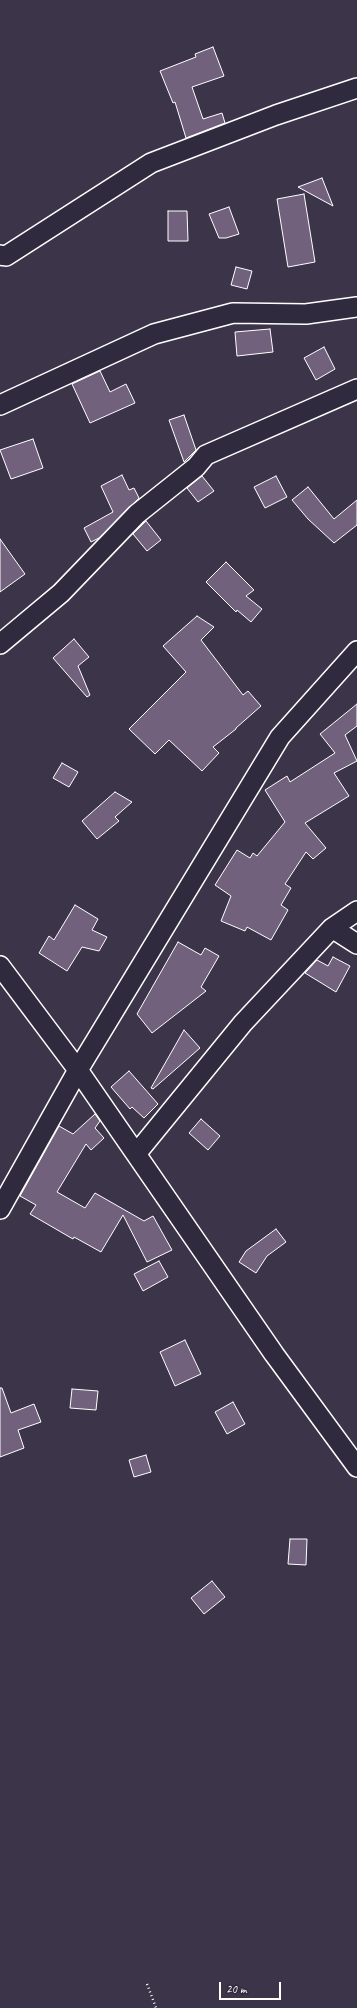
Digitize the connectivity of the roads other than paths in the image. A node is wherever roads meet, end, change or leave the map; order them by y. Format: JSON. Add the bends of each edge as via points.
{"nodes":[{"id":1,"x":357,"y":88,"type":"edge"},
{"id":2,"x":0,"y":255,"type":"edge"},
{"id":3,"x":357,"y":307,"type":"edge"},
{"id":4,"x":357,"y":388,"type":"edge"},
{"id":5,"x":0,"y":405,"type":"edge"},
{"id":6,"x":0,"y":644,"type":"edge"},
{"id":7,"x":357,"y":650,"type":"edge"},
{"id":8,"x":357,"y":911,"type":"edge"},
{"id":9,"x":332,"y":928,"type":"junction"},
{"id":10,"x":357,"y":944,"type":"edge"},
{"id":11,"x":0,"y":966,"type":"edge"},
{"id":12,"x":78,"y":1070,"type":"junction"},
{"id":13,"x":136,"y":1154,"type":"junction"},
{"id":14,"x":0,"y":1209,"type":"edge"},
{"id":15,"x":357,"y":1467,"type":"edge"}],
"edges":[{"from":1,"to":2,"type":"street","via":[[276,115],[151,163],[6,256]]},
{"from":3,"to":5,"type":"street","via":[[306,314],[233,313],[154,334]]},
{"from":4,"to":6,"type":"street","via":[[206,455],[196,467],[137,514],[61,593]]},
{"from":7,"to":12,"type":"street","via":[[280,737]]},
{"from":8,"to":9,"type":"street"},
{"from":9,"to":10,"type":"street"},
{"from":9,"to":13,"type":"street","via":[[243,1023]]},
{"from":11,"to":12,"type":"street"},
{"from":12,"to":13,"type":"street"},
{"from":12,"to":14,"type":"street"},
{"from":13,"to":15,"type":"street","via":[[274,1354]]}]}
